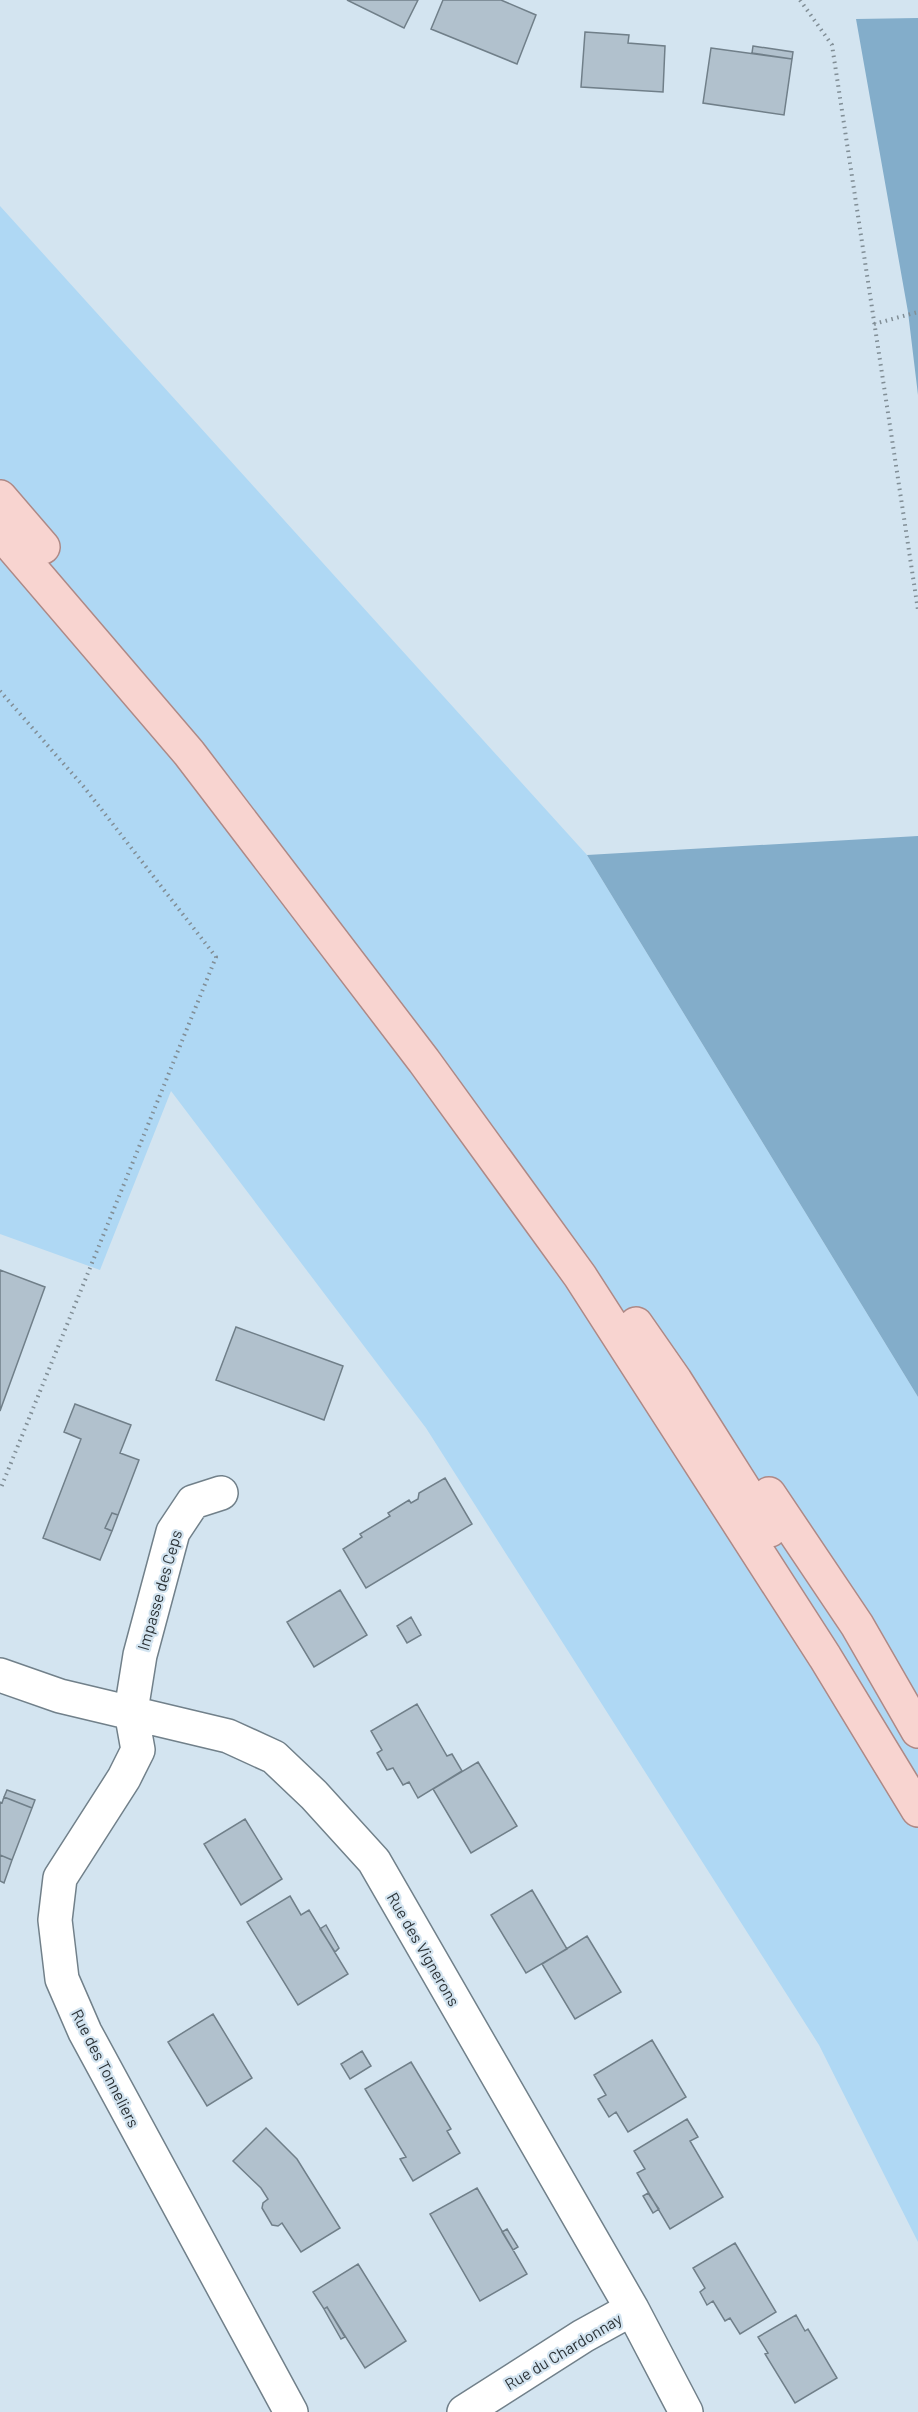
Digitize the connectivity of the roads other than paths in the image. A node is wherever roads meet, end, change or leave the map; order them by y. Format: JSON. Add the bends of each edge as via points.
{"nodes":[{"id":1,"x":0,"y":497,"type":"edge"},
{"id":2,"x":0,"y":532,"type":"edge"},
{"id":3,"x":675,"y":1380,"type":"junction"},
{"id":4,"x":221,"y":1492,"type":"dead end"},
{"id":5,"x":0,"y":1675,"type":"edge"},
{"id":6,"x":132,"y":1711,"type":"junction"},
{"id":7,"x":918,"y":1731,"type":"edge"},
{"id":8,"x":918,"y":1772,"type":"edge"},
{"id":9,"x":918,"y":1810,"type":"edge"},
{"id":10,"x":632,"y":2309,"type":"junction"},
{"id":11,"x":291,"y":2412,"type":"edge"},
{"id":12,"x":464,"y":2412,"type":"edge"},
{"id":13,"x":686,"y":2412,"type":"edge"}],
"edges":[{"from":1,"to":3,"type":"main road","via":[[193,723],[439,1042]]},
{"from":2,"to":9,"type":"main road","via":[[189,753],[424,1061],[573,1266],[825,1657]]},
{"from":3,"to":7,"type":"main road","via":[[717,1417],[857,1625]]},
{"from":3,"to":8,"type":"main road","via":[[877,1698]]},
{"from":4,"to":6,"type":"street","name":"Impasse des Ceps","via":[[193,1502],[172,1532],[140,1655]]},
{"from":5,"to":6,"type":"street","name":"Rue des Vignerons","via":[[60,1696]]},
{"from":6,"to":10,"type":"street","name":"Rue des Vignerons","via":[[228,1736],[274,1757],[374,1861]]},
{"from":6,"to":11,"type":"street","name":"Rue des Tonneliers","via":[[138,1750],[60,1878],[55,1920],[62,1979],[85,2032]]},
{"from":10,"to":12,"type":"street","name":"Rue du Chardonnay"},
{"from":10,"to":13,"type":"street","name":"Rue des Vignerons"}]}
